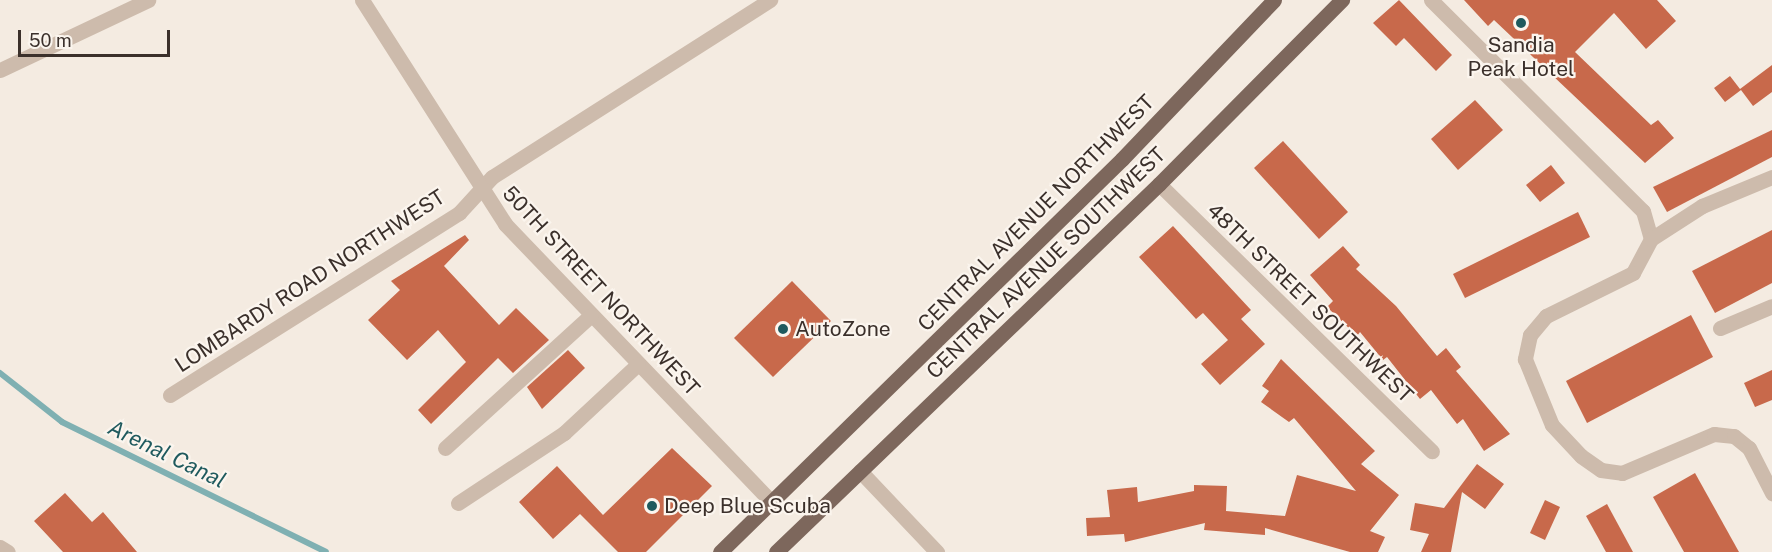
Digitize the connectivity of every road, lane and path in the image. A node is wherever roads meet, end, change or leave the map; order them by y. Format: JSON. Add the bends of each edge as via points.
{"nodes":[{"id":1,"x":148,"y":0,"type":"edge"},
{"id":2,"x":362,"y":0,"type":"edge"},
{"id":3,"x":770,"y":0,"type":"edge"},
{"id":4,"x":1274,"y":0,"type":"edge"},
{"id":5,"x":1342,"y":0,"type":"edge"},
{"id":6,"x":1431,"y":0,"type":"edge"},
{"id":7,"x":0,"y":70,"type":"edge"},
{"id":8,"x":1772,"y":177,"type":"edge"},
{"id":9,"x":1159,"y":184,"type":"junction"},
{"id":10,"x":479,"y":189,"type":"junction"},
{"id":11,"x":1651,"y":239,"type":"junction"},
{"id":12,"x":1772,"y":306,"type":"edge"},
{"id":13,"x":591,"y":315,"type":"junction"},
{"id":14,"x":1720,"y":328,"type":"dead end"},
{"id":15,"x":638,"y":364,"type":"junction"},
{"id":16,"x":170,"y":395,"type":"dead end"},
{"id":17,"x":445,"y":448,"type":"dead end"},
{"id":18,"x":1432,"y":451,"type":"dead end"},
{"id":19,"x":860,"y":471,"type":"junction"},
{"id":20,"x":1772,"y":493,"type":"edge"},
{"id":21,"x":772,"y":502,"type":"junction"},
{"id":22,"x":458,"y":503,"type":"dead end"},
{"id":23,"x":0,"y":547,"type":"edge"},
{"id":24,"x":8,"y":552,"type":"edge"},
{"id":25,"x":720,"y":552,"type":"edge"},
{"id":26,"x":776,"y":552,"type":"edge"},
{"id":27,"x":937,"y":552,"type":"edge"}],
"edges":[{"from":1,"to":7,"type":"street"},
{"from":2,"to":10,"type":"street","name":"50TH STREET NORTHWEST"},
{"from":3,"to":10,"type":"street","name":"LOMBARDY ROAD NORTHWEST"},
{"from":4,"to":21,"type":"main road","name":"CENTRAL AVENUE NORTHWEST","via":[[1122,159]]},
{"from":5,"to":9,"type":"main road","name":"CENTRAL AVENUE SOUTHWEST"},
{"from":6,"to":11,"type":"street","via":[[1636,204]]},
{"from":8,"to":11,"type":"street","via":[[1702,206]]},
{"from":9,"to":18,"type":"street","name":"48TH STREET SOUTHWEST"},
{"from":9,"to":19,"type":"main road","name":"CENTRAL AVENUE SOUTHWEST"},
{"from":10,"to":13,"type":"street","name":"50TH STREET NORTHWEST","via":[[505,224]]},
{"from":10,"to":16,"type":"street","name":"LOMBARDY ROAD NORTHWEST","via":[[459,213]]},
{"from":11,"to":20,"type":"street","via":[[1633,273],[1546,316],[1530,335],[1525,359],[1552,425],[1581,456],[1601,470],[1622,473],[1714,434],[1734,436],[1749,448]]},
{"from":12,"to":14,"type":"street"},
{"from":13,"to":15,"type":"street","name":"50TH STREET NORTHWEST"},
{"from":13,"to":17,"type":"street"},
{"from":15,"to":21,"type":"street","name":"50TH STREET NORTHWEST"},
{"from":15,"to":22,"type":"street","via":[[564,433]]},
{"from":19,"to":26,"type":"main road","name":"CENTRAL AVENUE SOUTHWEST"},
{"from":19,"to":27,"type":"street"},
{"from":21,"to":25,"type":"main road","name":"CENTRAL AVENUE NORTHWEST"},
{"from":23,"to":24,"type":"street"}]}
